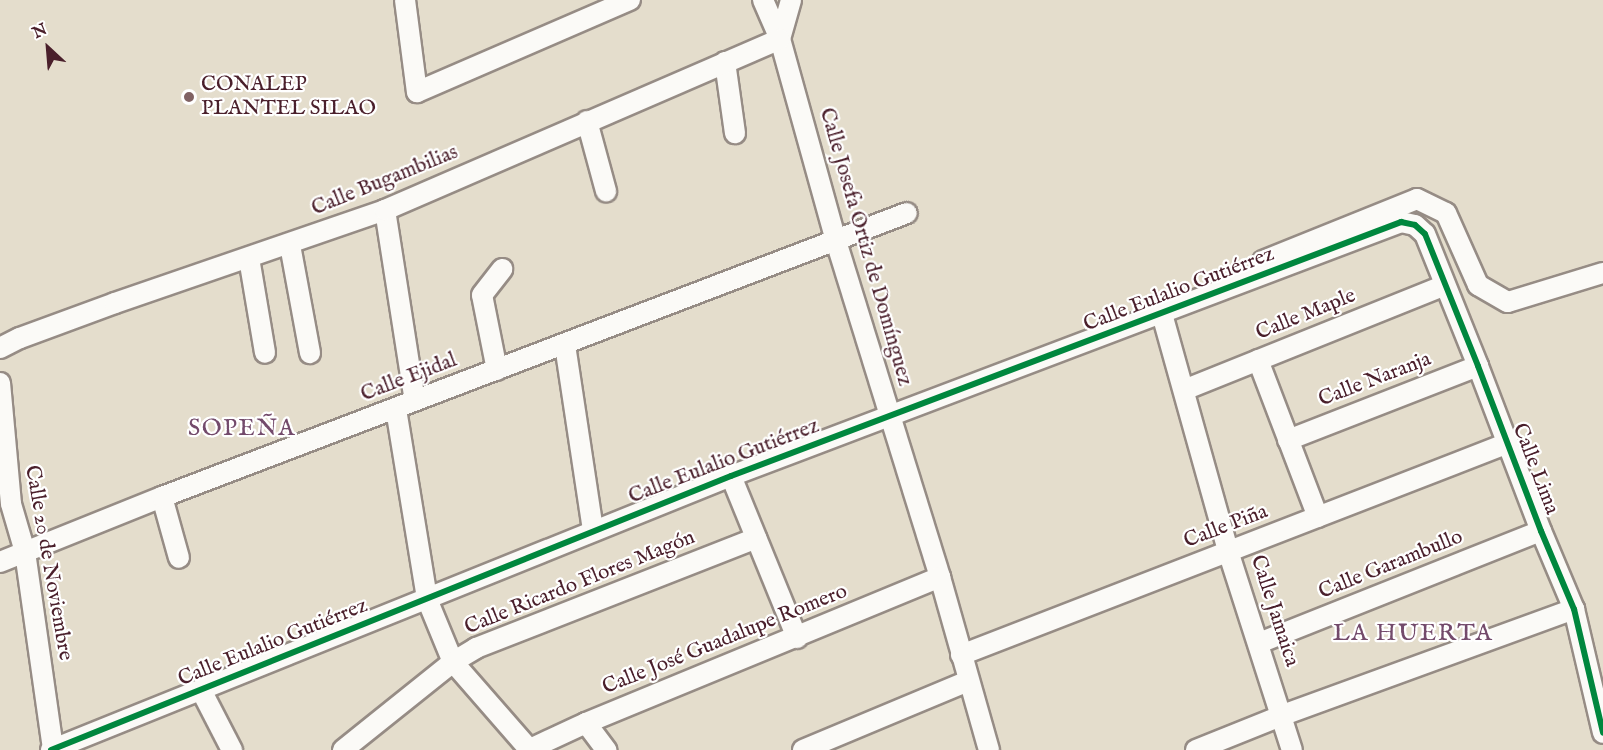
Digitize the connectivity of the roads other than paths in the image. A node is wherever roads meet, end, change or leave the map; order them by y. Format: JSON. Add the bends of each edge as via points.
{"nodes":[{"id":1,"x":630,"y":0,"type":"edge"},
{"id":2,"x":763,"y":0,"type":"edge"},
{"id":3,"x":791,"y":0,"type":"edge"},
{"id":4,"x":411,"y":2,"type":"edge"},
{"id":5,"x":780,"y":39,"type":"junction"},
{"id":6,"x":725,"y":62,"type":"junction"},
{"id":7,"x":587,"y":121,"type":"junction"},
{"id":8,"x":735,"y":133,"type":"dead end"},
{"id":9,"x":606,"y":191,"type":"dead end"},
{"id":10,"x":386,"y":210,"type":"junction"},
{"id":11,"x":908,"y":213,"type":"dead end"},
{"id":12,"x":1415,"y":225,"type":"joint"},
{"id":13,"x":836,"y":242,"type":"junction"},
{"id":14,"x":290,"y":245,"type":"junction"},
{"id":15,"x":249,"y":258,"type":"junction"},
{"id":16,"x":502,"y":269,"type":"dead end"},
{"id":17,"x":1603,"y":273,"type":"edge"},
{"id":18,"x":1445,"y":285,"type":"junction"},
{"id":19,"x":1162,"y":314,"type":"junction"},
{"id":20,"x":1112,"y":333,"type":"junction"},
{"id":21,"x":565,"y":345,"type":"junction"},
{"id":22,"x":0,"y":348,"type":"edge"},
{"id":23,"x":265,"y":353,"type":"dead end"},
{"id":24,"x":310,"y":353,"type":"dead end"},
{"id":25,"x":1258,"y":360,"type":"junction"},
{"id":26,"x":1478,"y":366,"type":"junction"},
{"id":27,"x":497,"y":370,"type":"junction"},
{"id":28,"x":0,"y":383,"type":"edge"},
{"id":29,"x":1184,"y":390,"type":"junction"},
{"id":30,"x":415,"y":401,"type":"junction"},
{"id":31,"x":396,"y":409,"type":"junction"},
{"id":32,"x":891,"y":416,"type":"junction"},
{"id":33,"x":1288,"y":440,"type":"junction"},
{"id":34,"x":1508,"y":443,"type":"junction"},
{"id":35,"x":730,"y":476,"type":"junction"},
{"id":36,"x":162,"y":497,"type":"junction"},
{"id":37,"x":1318,"y":517,"type":"junction"},
{"id":38,"x":593,"y":530,"type":"junction"},
{"id":39,"x":1541,"y":531,"type":"junction"},
{"id":40,"x":756,"y":538,"type":"junction"},
{"id":41,"x":1228,"y":551,"type":"junction"},
{"id":42,"x":26,"y":552,"type":"junction"},
{"id":43,"x":179,"y":558,"type":"dead end"},
{"id":44,"x":0,"y":562,"type":"edge"},
{"id":45,"x":940,"y":577,"type":"junction"},
{"id":46,"x":427,"y":598,"type":"junction"},
{"id":47,"x":1574,"y":609,"type":"junction"},
{"id":48,"x":797,"y":638,"type":"junction"},
{"id":49,"x":1259,"y":643,"type":"junction"},
{"id":50,"x":961,"y":655,"type":"junction"},
{"id":51,"x":453,"y":662,"type":"junction"},
{"id":52,"x":968,"y":681,"type":"junction"},
{"id":53,"x":201,"y":690,"type":"junction"},
{"id":54,"x":1283,"y":715,"type":"junction"},
{"id":55,"x":586,"y":723,"type":"junction"},
{"id":56,"x":1603,"y":734,"type":"edge"},
{"id":57,"x":90,"y":743,"type":"edge"},
{"id":58,"x":1204,"y":748,"type":"edge"},
{"id":59,"x":529,"y":749,"type":"edge"},
{"id":60,"x":52,"y":750,"type":"edge"},
{"id":61,"x":232,"y":750,"type":"edge"},
{"id":62,"x":343,"y":750,"type":"edge"},
{"id":63,"x":606,"y":750,"type":"edge"},
{"id":64,"x":803,"y":750,"type":"edge"},
{"id":65,"x":989,"y":750,"type":"edge"},
{"id":66,"x":1292,"y":750,"type":"edge"}],
"edges":[{"from":1,"to":4,"type":"street","via":[[417,92]]},
{"from":2,"to":5,"type":"street","name":"Calle Josefa Ortiz de Domínguez"},
{"from":3,"to":5,"type":"street"},
{"from":5,"to":6,"type":"street","name":"Calle Bugambilias"},
{"from":5,"to":13,"type":"street","name":"Calle Josefa Ortiz de Domínguez"},
{"from":6,"to":7,"type":"street","name":"Calle Bugambilias"},
{"from":6,"to":8,"type":"street"},
{"from":7,"to":9,"type":"street"},
{"from":7,"to":10,"type":"street","name":"Calle Bugambilias"},
{"from":10,"to":14,"type":"street","name":"Calle Bugambilias"},
{"from":10,"to":30,"type":"street"},
{"from":11,"to":13,"type":"street","name":"Calle Ejidal"},
{"from":12,"to":18,"type":"street","name":"Calle Lima","via":[[1425,234]]},
{"from":12,"to":19,"type":"street","name":"Calle Eulalio Gutiérrez","via":[[1401,222]]},
{"from":13,"to":21,"type":"street","name":"Calle Ejidal"},
{"from":13,"to":32,"type":"street","name":"Calle Josefa Ortiz de Domínguez"},
{"from":14,"to":15,"type":"street","name":"Calle Bugambilias"},
{"from":14,"to":24,"type":"street"},
{"from":15,"to":22,"type":"street","name":"Calle Bugambilias","via":[[104,307]]},
{"from":15,"to":23,"type":"street"},
{"from":16,"to":27,"type":"street","via":[[482,295]]},
{"from":17,"to":20,"type":"street","via":[[1508,302],[1478,285],[1446,213],[1417,199],[1153,305]]},
{"from":18,"to":25,"type":"street","name":"Calle Maple"},
{"from":18,"to":26,"type":"street","name":"Calle Lima"},
{"from":19,"to":20,"type":"street","name":"Calle Eulalio Gutiérrez"},
{"from":19,"to":29,"type":"street","name":"Calle Jamaica"},
{"from":20,"to":32,"type":"street","name":"Calle Eulalio Gutiérrez"},
{"from":21,"to":27,"type":"street","name":"Calle Ejidal"},
{"from":21,"to":38,"type":"street"},
{"from":25,"to":29,"type":"street","name":"Calle Maple"},
{"from":25,"to":33,"type":"street"},
{"from":26,"to":33,"type":"street","name":"Calle Naranja"},
{"from":26,"to":34,"type":"street","name":"Calle Lima"},
{"from":27,"to":30,"type":"street","name":"Calle Ejidal"},
{"from":28,"to":42,"type":"street","name":"Calle 20 de Noviembre","via":[[11,504]]},
{"from":29,"to":41,"type":"street","name":"Calle Jamaica"},
{"from":30,"to":31,"type":"street","name":"Calle Ejidal"},
{"from":31,"to":36,"type":"street","name":"Calle Ejidal"},
{"from":31,"to":46,"type":"street"},
{"from":32,"to":35,"type":"street","name":"Calle Eulalio Gutiérrez"},
{"from":32,"to":45,"type":"street","name":"Calle Josefa Ortiz de Domínguez"},
{"from":33,"to":37,"type":"street"},
{"from":34,"to":37,"type":"street","name":"Calle Piña"},
{"from":34,"to":39,"type":"street","name":"Calle Lima"},
{"from":35,"to":38,"type":"street","name":"Calle Eulalio Gutiérrez"},
{"from":35,"to":40,"type":"street"},
{"from":36,"to":42,"type":"street","name":"Calle Ejidal"},
{"from":36,"to":43,"type":"street"},
{"from":37,"to":41,"type":"street","name":"Calle Piña"},
{"from":38,"to":46,"type":"street","name":"Calle Eulalio Gutiérrez"},
{"from":39,"to":47,"type":"street","name":"Calle Lima"},
{"from":39,"to":49,"type":"street","name":"Calle Garambullo"},
{"from":40,"to":48,"type":"street"},
{"from":40,"to":51,"type":"street","name":"Calle Ricardo Flores Magón","via":[[476,648]]},
{"from":41,"to":49,"type":"street","name":"Calle Jamaica"},
{"from":41,"to":50,"type":"street","name":"Calle Piña"},
{"from":42,"to":44,"type":"street","name":"Calle Ejidal"},
{"from":42,"to":60,"type":"street","name":"Calle 20 de Noviembre"},
{"from":45,"to":48,"type":"street","name":"Calle José Guadalupe Romero"},
{"from":45,"to":50,"type":"street","name":"Calle Josefa Ortiz de Domínguez"},
{"from":46,"to":51,"type":"street"},
{"from":46,"to":53,"type":"street","name":"Calle Eulalio Gutiérrez"},
{"from":47,"to":54,"type":"street"},
{"from":47,"to":56,"type":"street","name":"Calle Lima"},
{"from":48,"to":55,"type":"street","name":"Calle José Guadalupe Romero"},
{"from":49,"to":54,"type":"street","name":"Calle Jamaica"},
{"from":50,"to":52,"type":"street","name":"Calle Josefa Ortiz de Domínguez"},
{"from":51,"to":59,"type":"street"},
{"from":51,"to":62,"type":"street","name":"Calle Ricardo Flores Magón"},
{"from":52,"to":64,"type":"street"},
{"from":52,"to":65,"type":"street","name":"Calle Josefa Ortiz de Domínguez"},
{"from":53,"to":57,"type":"street","name":"Calle Eulalio Gutiérrez"},
{"from":53,"to":61,"type":"street"},
{"from":54,"to":58,"type":"street"},
{"from":54,"to":66,"type":"street","name":"Calle Jamaica"},
{"from":55,"to":59,"type":"street","name":"Calle José Guadalupe Romero"},
{"from":55,"to":63,"type":"street"},
{"from":57,"to":60,"type":"street","name":"Calle Eulalio Gutiérrez"}]}
